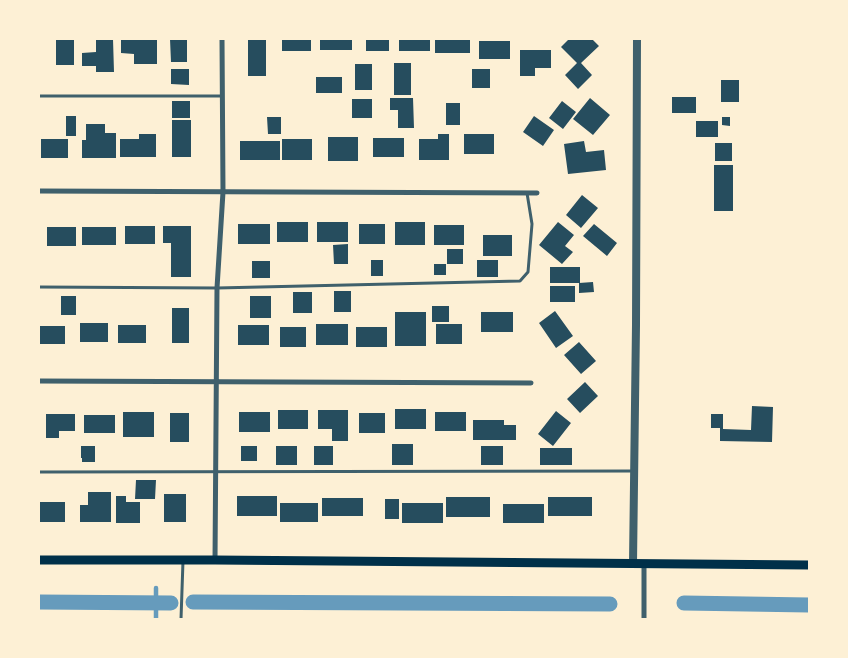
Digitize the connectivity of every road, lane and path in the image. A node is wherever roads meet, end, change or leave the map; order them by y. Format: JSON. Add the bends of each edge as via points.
{"nodes":[{"id":1,"x":222,"y":39,"type":"edge"},
{"id":2,"x":637,"y":39,"type":"edge"},
{"id":3,"x":39,"y":96,"type":"edge"},
{"id":4,"x":222,"y":96,"type":"junction"},
{"id":5,"x":39,"y":191,"type":"edge"},
{"id":6,"x":223,"y":192,"type":"junction"},
{"id":7,"x":527,"y":193,"type":"junction"},
{"id":8,"x":537,"y":193,"type":"dead end"},
{"id":9,"x":39,"y":287,"type":"edge"},
{"id":10,"x":217,"y":288,"type":"junction"},
{"id":11,"x":39,"y":381,"type":"edge"},
{"id":12,"x":216,"y":381,"type":"junction"},
{"id":13,"x":531,"y":383,"type":"dead end"},
{"id":14,"x":634,"y":471,"type":"junction"},
{"id":15,"x":39,"y":472,"type":"edge"},
{"id":16,"x":215,"y":472,"type":"junction"},
{"id":17,"x":39,"y":560,"type":"edge"},
{"id":18,"x":182,"y":560,"type":"junction"},
{"id":19,"x":215,"y":560,"type":"junction"},
{"id":20,"x":633,"y":563,"type":"junction"},
{"id":21,"x":644,"y":564,"type":"junction"},
{"id":22,"x":809,"y":565,"type":"edge"},
{"id":23,"x":182,"y":619,"type":"edge"},
{"id":24,"x":644,"y":619,"type":"edge"}],
"edges":[{"from":1,"to":4,"type":"street"},
{"from":2,"to":14,"type":"street"},
{"from":3,"to":4,"type":"lane"},
{"from":4,"to":6,"type":"street"},
{"from":5,"to":6,"type":"street"},
{"from":6,"to":7,"type":"street"},
{"from":6,"to":10,"type":"street"},
{"from":7,"to":8,"type":"street"},
{"from":7,"to":10,"type":"lane","via":[[532,224],[528,272],[520,281]]},
{"from":9,"to":10,"type":"lane"},
{"from":10,"to":12,"type":"street"},
{"from":11,"to":12,"type":"street"},
{"from":12,"to":13,"type":"street"},
{"from":12,"to":16,"type":"street"},
{"from":14,"to":16,"type":"lane"},
{"from":14,"to":20,"type":"street"},
{"from":15,"to":16,"type":"lane"},
{"from":16,"to":19,"type":"street"},
{"from":17,"to":18,"type":"main road"},
{"from":18,"to":19,"type":"main road"},
{"from":18,"to":23,"type":"lane"},
{"from":19,"to":20,"type":"main road"},
{"from":20,"to":21,"type":"main road"},
{"from":21,"to":22,"type":"main road"},
{"from":21,"to":24,"type":"street"}]}
